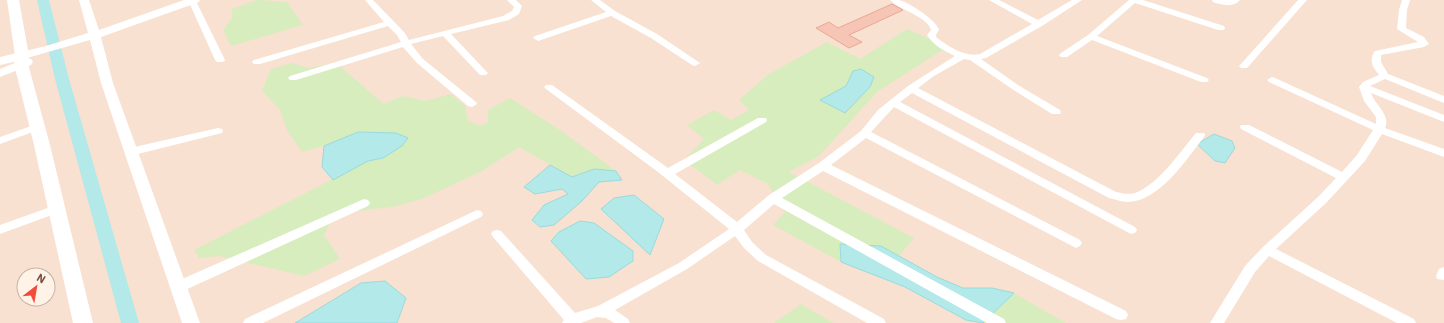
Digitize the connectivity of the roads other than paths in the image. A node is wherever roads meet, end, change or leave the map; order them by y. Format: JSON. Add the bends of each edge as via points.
{"nodes":[{"id":1,"x":13,"y":0,"type":"edge"},
{"id":2,"x":84,"y":0,"type":"edge"},
{"id":3,"x":369,"y":0,"type":"edge"},
{"id":4,"x":511,"y":0,"type":"edge"},
{"id":5,"x":595,"y":0,"type":"edge"},
{"id":6,"x":894,"y":0,"type":"edge"},
{"id":7,"x":993,"y":0,"type":"edge"},
{"id":8,"x":1078,"y":0,"type":"edge"},
{"id":9,"x":1134,"y":0,"type":"edge"},
{"id":10,"x":1216,"y":0,"type":"edge"},
{"id":11,"x":1236,"y":0,"type":"edge"},
{"id":12,"x":1303,"y":0,"type":"edge"},
{"id":13,"x":1406,"y":0,"type":"edge"},
{"id":14,"x":194,"y":1,"type":"edge"},
{"id":15,"x":612,"y":13,"type":"junction"},
{"id":16,"x":390,"y":23,"type":"junction"},
{"id":17,"x":1039,"y":24,"type":"junction"},
{"id":18,"x":1221,"y":28,"type":"dead end"},
{"id":19,"x":446,"y":34,"type":"junction"},
{"id":20,"x":1091,"y":36,"type":"junction"},
{"id":21,"x":538,"y":38,"type":"dead end"},
{"id":22,"x":96,"y":39,"type":"junction"},
{"id":23,"x":406,"y":43,"type":"junction"},
{"id":24,"x":1064,"y":55,"type":"dead end"},
{"id":25,"x":968,"y":57,"type":"junction"},
{"id":26,"x":21,"y":60,"type":"junction"},
{"id":27,"x":220,"y":60,"type":"dead end"},
{"id":28,"x":0,"y":61,"type":"edge"},
{"id":29,"x":257,"y":62,"type":"dead end"},
{"id":30,"x":695,"y":64,"type":"dead end"},
{"id":31,"x":1244,"y":66,"type":"dead end"},
{"id":32,"x":0,"y":73,"type":"edge"},
{"id":33,"x":483,"y":73,"type":"dead end"},
{"id":34,"x":1385,"y":76,"type":"junction"},
{"id":35,"x":293,"y":78,"type":"dead end"},
{"id":36,"x":1204,"y":80,"type":"dead end"},
{"id":37,"x":1272,"y":80,"type":"dead end"},
{"id":38,"x":549,"y":87,"type":"dead end"},
{"id":39,"x":1364,"y":87,"type":"junction"},
{"id":40,"x":911,"y":88,"type":"junction"},
{"id":41,"x":1444,"y":100,"type":"edge"},
{"id":42,"x":893,"y":102,"type":"junction"},
{"id":43,"x":472,"y":104,"type":"dead end"},
{"id":44,"x":1056,"y":112,"type":"dead end"},
{"id":45,"x":1444,"y":119,"type":"edge"},
{"id":46,"x":762,"y":120,"type":"dead end"},
{"id":47,"x":37,"y":126,"type":"junction"},
{"id":48,"x":1244,"y":127,"type":"dead end"},
{"id":49,"x":1379,"y":129,"type":"junction"},
{"id":50,"x":218,"y":131,"type":"dead end"},
{"id":51,"x":864,"y":133,"type":"junction"},
{"id":52,"x":1200,"y":135,"type":"dead end"},
{"id":53,"x":0,"y":141,"type":"edge"},
{"id":54,"x":130,"y":152,"type":"junction"},
{"id":55,"x":1444,"y":153,"type":"edge"},
{"id":56,"x":823,"y":166,"type":"junction"},
{"id":57,"x":668,"y":173,"type":"junction"},
{"id":58,"x":1343,"y":177,"type":"junction"},
{"id":59,"x":773,"y":198,"type":"junction"},
{"id":60,"x":364,"y":203,"type":"dead end"},
{"id":61,"x":56,"y":209,"type":"junction"},
{"id":62,"x":477,"y":214,"type":"dead end"},
{"id":63,"x":737,"y":229,"type":"junction"},
{"id":64,"x":0,"y":230,"type":"edge"},
{"id":65,"x":1131,"y":230,"type":"dead end"},
{"id":66,"x":497,"y":234,"type":"dead end"},
{"id":67,"x":1076,"y":243,"type":"dead end"},
{"id":68,"x":1267,"y":250,"type":"junction"},
{"id":69,"x":178,"y":287,"type":"junction"},
{"id":70,"x":601,"y":311,"type":"junction"},
{"id":71,"x":1121,"y":315,"type":"dead end"},
{"id":72,"x":571,"y":322,"type":"edge"},
{"id":73,"x":83,"y":323,"type":"edge"},
{"id":74,"x":191,"y":323,"type":"edge"},
{"id":75,"x":250,"y":323,"type":"edge"},
{"id":76,"x":623,"y":323,"type":"edge"},
{"id":77,"x":880,"y":323,"type":"edge"},
{"id":78,"x":999,"y":323,"type":"edge"},
{"id":79,"x":1217,"y":323,"type":"edge"},
{"id":80,"x":1409,"y":323,"type":"edge"}],
"edges":[{"from":1,"to":26,"type":"main road"},
{"from":2,"to":22,"type":"street"},
{"from":3,"to":16,"type":"street"},
{"from":4,"to":19,"type":"street","via":[[518,6],[516,12],[506,18]]},
{"from":5,"to":15,"type":"street"},
{"from":6,"to":25,"type":"street","via":[[934,26],[935,30],[931,35],[934,41]]},
{"from":7,"to":17,"type":"street"},
{"from":8,"to":17,"type":"street"},
{"from":9,"to":18,"type":"street"},
{"from":9,"to":20,"type":"street"},
{"from":10,"to":11,"type":"street","via":[[1232,3]]},
{"from":12,"to":31,"type":"street"},
{"from":13,"to":34,"type":"street","via":[[1402,10],[1401,28],[1421,39],[1424,44],[1378,54],[1375,61]]},
{"from":14,"to":22,"type":"street"},
{"from":14,"to":27,"type":"street"},
{"from":15,"to":21,"type":"street"},
{"from":15,"to":30,"type":"street","via":[[654,36]]},
{"from":16,"to":23,"type":"street"},
{"from":16,"to":29,"type":"street"},
{"from":17,"to":25,"type":"street","via":[[983,56]]},
{"from":19,"to":23,"type":"street"},
{"from":19,"to":33,"type":"street"},
{"from":20,"to":24,"type":"street"},
{"from":20,"to":36,"type":"street"},
{"from":22,"to":26,"type":"street"},
{"from":22,"to":54,"type":"street","via":[[107,83]]},
{"from":23,"to":35,"type":"street"},
{"from":23,"to":43,"type":"street","via":[[408,49],[420,61]]},
{"from":25,"to":40,"type":"street"},
{"from":25,"to":44,"type":"street"},
{"from":26,"to":28,"type":"street"},
{"from":26,"to":32,"type":"street"},
{"from":26,"to":47,"type":"main road"},
{"from":34,"to":39,"type":"street"},
{"from":34,"to":41,"type":"street"},
{"from":37,"to":49,"type":"street"},
{"from":38,"to":57,"type":"street"},
{"from":39,"to":45,"type":"street"},
{"from":39,"to":49,"type":"street","via":[[1369,101],[1381,116],[1382,123]]},
{"from":40,"to":42,"type":"street"},
{"from":40,"to":52,"type":"street","via":[[1113,195],[1129,198],[1139,196],[1155,187]]},
{"from":42,"to":51,"type":"street"},
{"from":42,"to":65,"type":"street"},
{"from":46,"to":57,"type":"street"},
{"from":47,"to":53,"type":"street"},
{"from":47,"to":61,"type":"main road"},
{"from":48,"to":58,"type":"street"},
{"from":49,"to":55,"type":"street"},
{"from":49,"to":58,"type":"street","via":[[1361,158]]},
{"from":50,"to":54,"type":"street"},
{"from":51,"to":56,"type":"street"},
{"from":51,"to":67,"type":"street"},
{"from":54,"to":69,"type":"street"},
{"from":56,"to":59,"type":"street"},
{"from":56,"to":71,"type":"street"},
{"from":57,"to":63,"type":"street"},
{"from":58,"to":68,"type":"street","via":[[1322,200]]},
{"from":59,"to":63,"type":"street"},
{"from":59,"to":78,"type":"street"},
{"from":60,"to":69,"type":"street"},
{"from":61,"to":64,"type":"street"},
{"from":61,"to":73,"type":"main road"},
{"from":62,"to":75,"type":"street"},
{"from":63,"to":70,"type":"street","via":[[683,266]]},
{"from":63,"to":77,"type":"street","via":[[748,245],[762,258]]},
{"from":66,"to":72,"type":"street"},
{"from":68,"to":79,"type":"street","via":[[1250,270]]},
{"from":68,"to":80,"type":"street"},
{"from":69,"to":74,"type":"street"},
{"from":70,"to":72,"type":"street","via":[[590,312]]},
{"from":70,"to":76,"type":"street","via":[[610,313]]}]}
